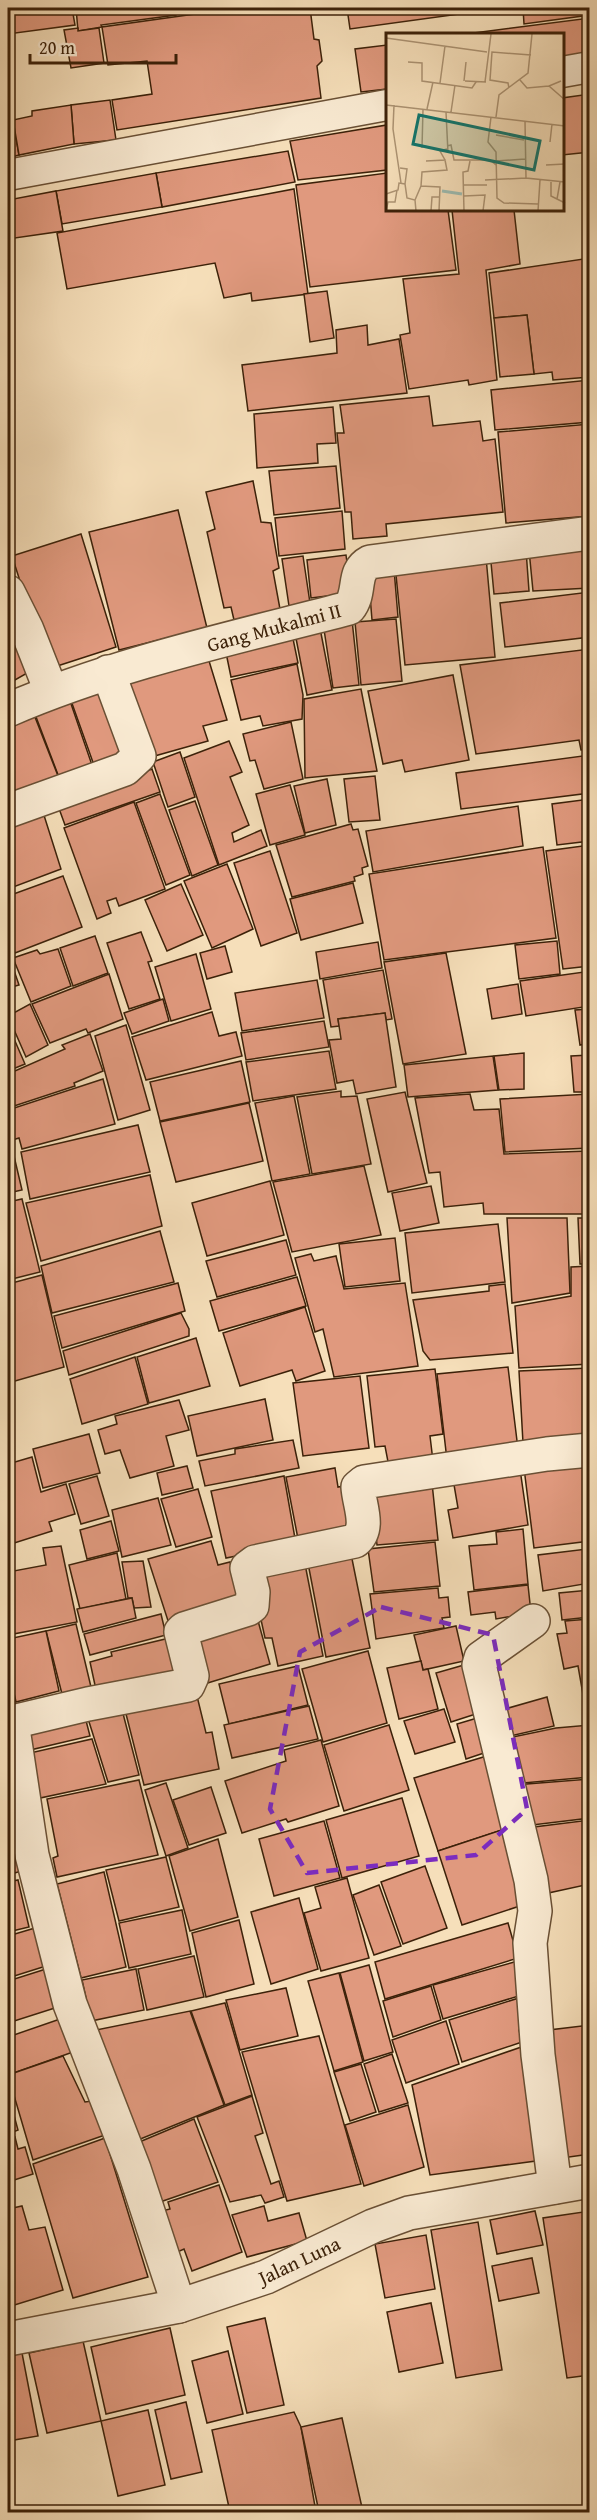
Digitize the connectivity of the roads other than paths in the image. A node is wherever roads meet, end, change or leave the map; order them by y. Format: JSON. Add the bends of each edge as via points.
{"nodes":[{"id":1,"x":590,"y":68,"type":"edge"},
{"id":2,"x":564,"y":72,"type":"edge"},
{"id":3,"x":386,"y":105,"type":"edge"},
{"id":4,"x":8,"y":175,"type":"edge"},
{"id":5,"x":590,"y":533,"type":"edge"},
{"id":6,"x":8,"y":592,"type":"edge"},
{"id":7,"x":108,"y":672,"type":"junction"},
{"id":8,"x":51,"y":691,"type":"junction"},
{"id":9,"x":8,"y":710,"type":"edge"},
{"id":10,"x":8,"y":812,"type":"edge"},
{"id":11,"x":590,"y":1450,"type":"edge"},
{"id":12,"x":533,"y":1621,"type":"dead end"},
{"id":13,"x":10,"y":1722,"type":"edge"},
{"id":14,"x":590,"y":2181,"type":"edge"},
{"id":15,"x":555,"y":2187,"type":"junction"},
{"id":16,"x":179,"y":2306,"type":"junction"},
{"id":17,"x":8,"y":2339,"type":"edge"}],
"edges":[{"from":1,"to":2,"type":"lane"},
{"from":3,"to":4,"type":"lane"},
{"from":5,"to":7,"type":"street","name":"Gang Mukalmi II","via":[[370,562],[361,567],[356,600],[349,608]]},
{"from":6,"to":8,"type":"street"},
{"from":7,"to":8,"type":"street","name":"Gang Mukalmi II"},
{"from":7,"to":10,"type":"street","via":[[139,756],[125,769]]},
{"from":8,"to":9,"type":"street","name":"Gang Mukalmi II"},
{"from":11,"to":13,"type":"street","via":[[364,1482],[358,1488],[364,1529],[355,1541],[255,1562],[247,1568],[252,1606],[181,1632],[192,1676],[188,1685]]},
{"from":12,"to":15,"type":"street","via":[[481,1658],[479,1665],[532,1890],[535,1911],[530,1943],[538,2055]]},
{"from":13,"to":16,"type":"street","via":[[32,1855],[70,2004],[134,2169]]},
{"from":14,"to":15,"type":"street","name":"Jalan Luna"},
{"from":15,"to":16,"type":"street","name":"Jalan Luna","via":[[409,2213],[266,2277]]},
{"from":16,"to":17,"type":"street","name":"Jalan Luna"}]}
